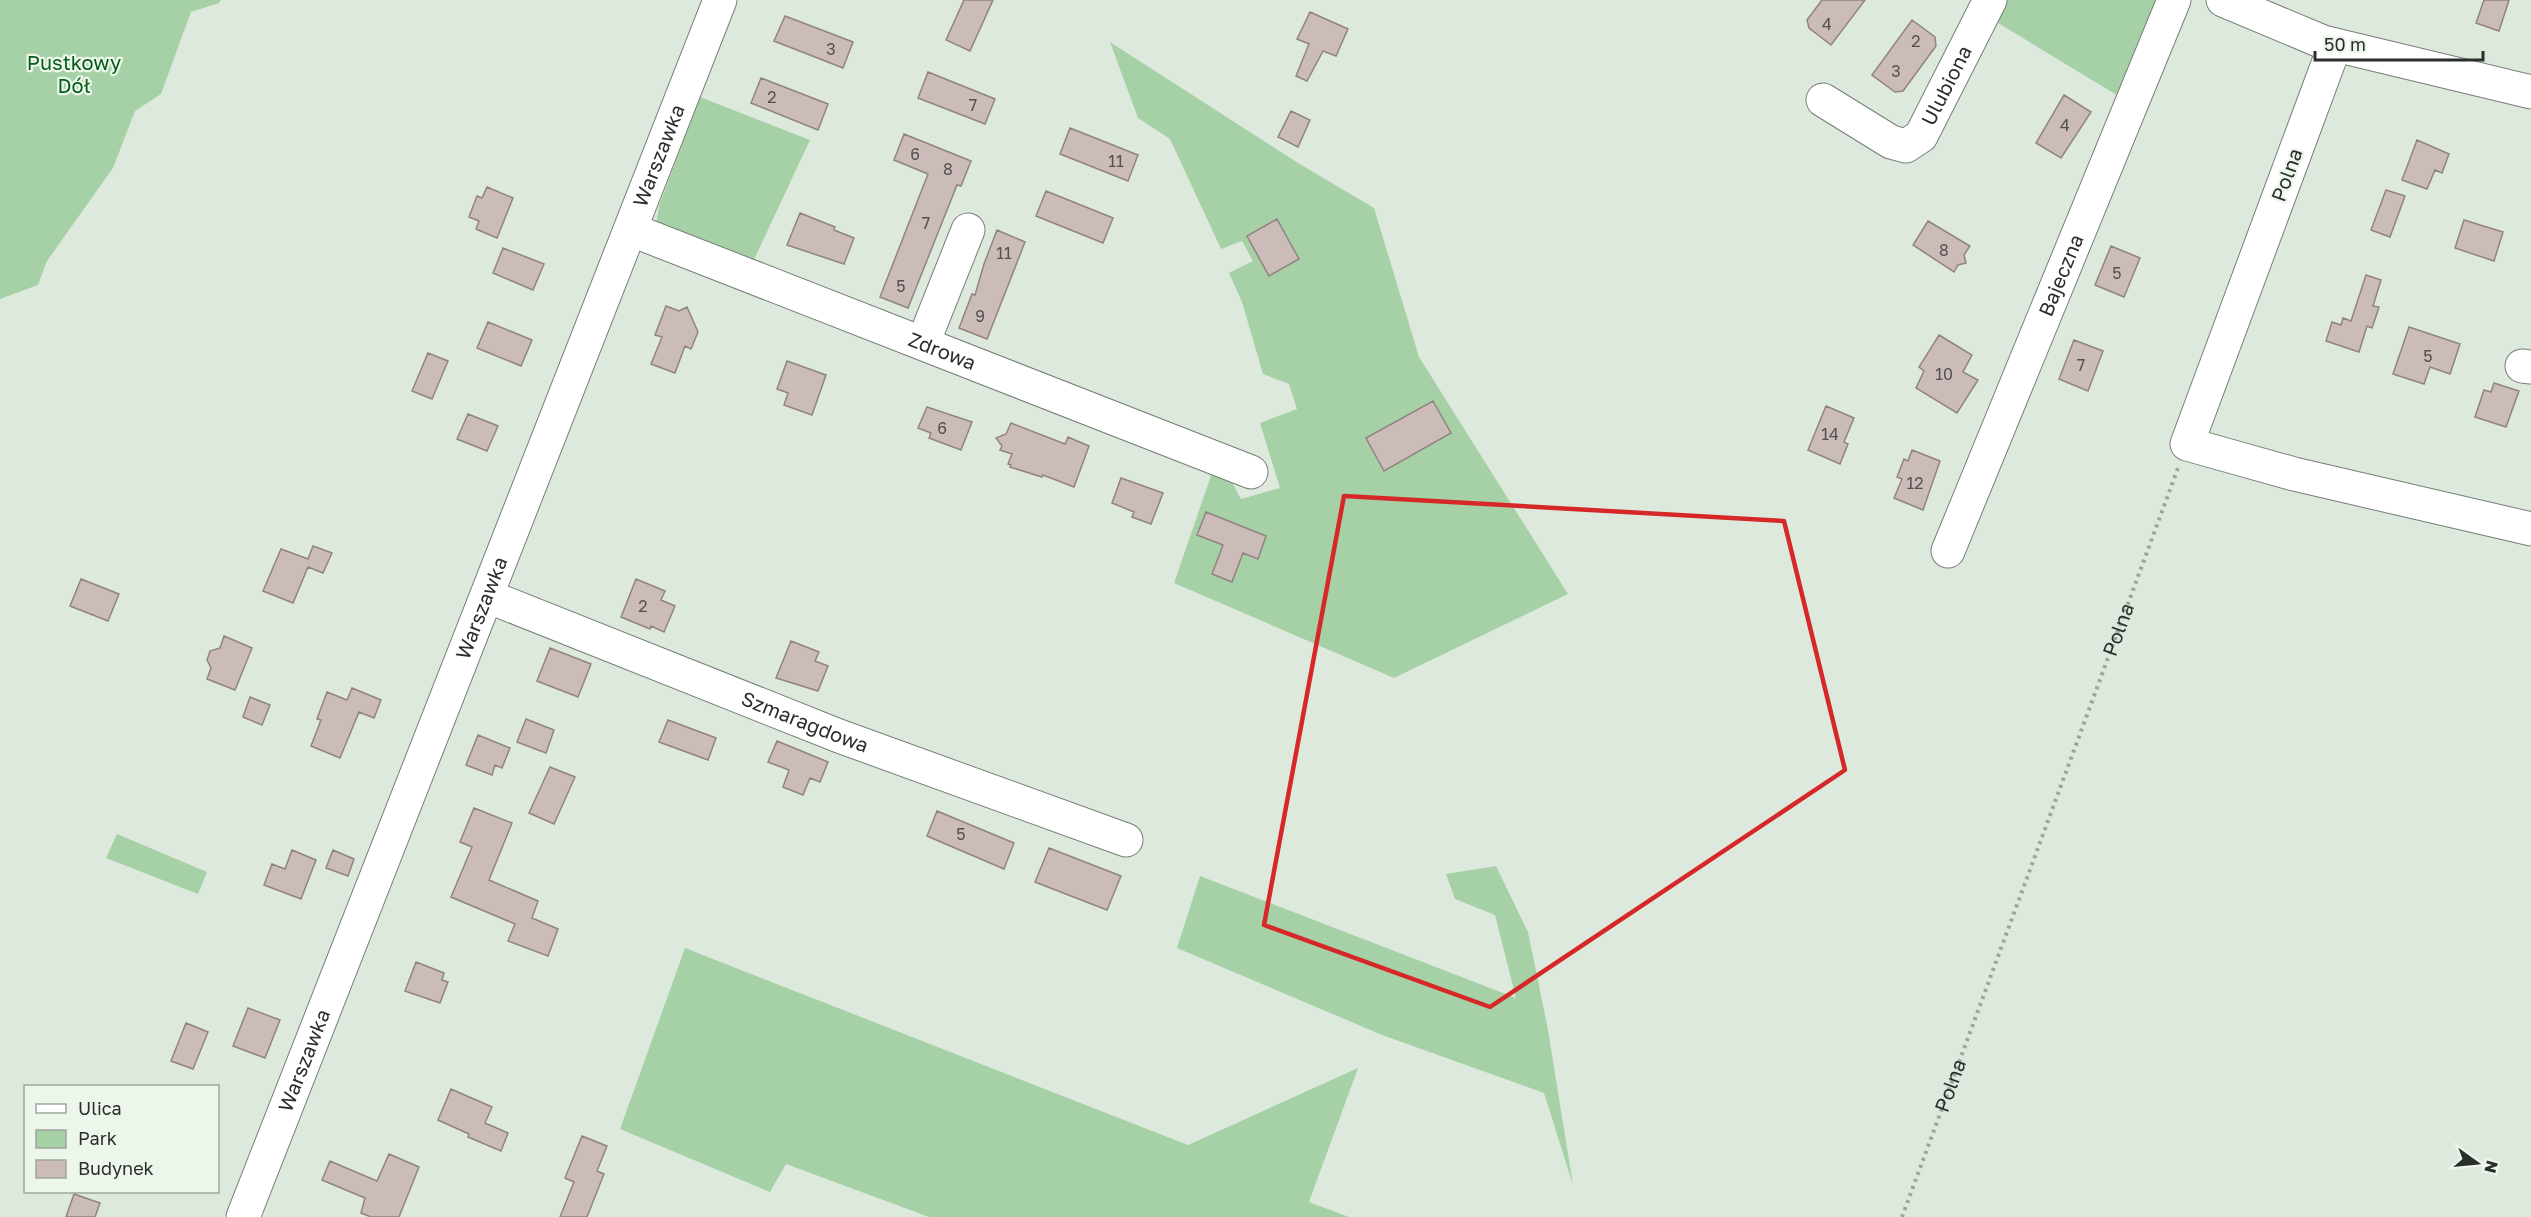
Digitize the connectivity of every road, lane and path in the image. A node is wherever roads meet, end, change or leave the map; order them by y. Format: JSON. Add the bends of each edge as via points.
{"nodes":[{"id":1,"x":720,"y":0,"type":"edge"},
{"id":2,"x":1990,"y":0,"type":"edge"},
{"id":3,"x":2174,"y":0,"type":"edge"},
{"id":4,"x":2223,"y":0,"type":"edge"},
{"id":5,"x":2335,"y":45,"type":"junction"},
{"id":6,"x":2531,"y":92,"type":"edge"},
{"id":7,"x":1823,"y":100,"type":"dead end"},
{"id":8,"x":632,"y":230,"type":"junction"},
{"id":9,"x":968,"y":230,"type":"dead end"},
{"id":10,"x":923,"y":343,"type":"junction"},
{"id":11,"x":2187,"y":444,"type":"junction"},
{"id":12,"x":1251,"y":472,"type":"dead end"},
{"id":13,"x":2531,"y":529,"type":"edge"},
{"id":14,"x":1948,"y":550,"type":"dead end"},
{"id":15,"x":487,"y":596,"type":"junction"},
{"id":16,"x":1125,"y":840,"type":"dead end"},
{"id":17,"x":243,"y":1217,"type":"edge"},
{"id":18,"x":1902,"y":1217,"type":"edge"}],
"edges":[{"from":1,"to":8,"type":"street","name":"Warszawka"},
{"from":2,"to":7,"type":"street","name":"Ulubiona","via":[[1920,135],[1906,146],[1891,142]]},
{"from":3,"to":14,"type":"street","name":"Bajeczna"},
{"from":4,"to":5,"type":"street"},
{"from":5,"to":6,"type":"street"},
{"from":5,"to":11,"type":"street","name":"Polna"},
{"from":8,"to":10,"type":"street","name":"Zdrowa"},
{"from":8,"to":15,"type":"street","name":"Warszawka"},
{"from":9,"to":10,"type":"street"},
{"from":10,"to":12,"type":"street","name":"Zdrowa"},
{"from":11,"to":13,"type":"street","via":[[2294,474]]},
{"from":11,"to":18,"type":"path","name":"Polna"},
{"from":15,"to":16,"type":"street","name":"Szmaragdowa","via":[[839,736]]},
{"from":15,"to":17,"type":"street","name":"Warszawka"}]}
